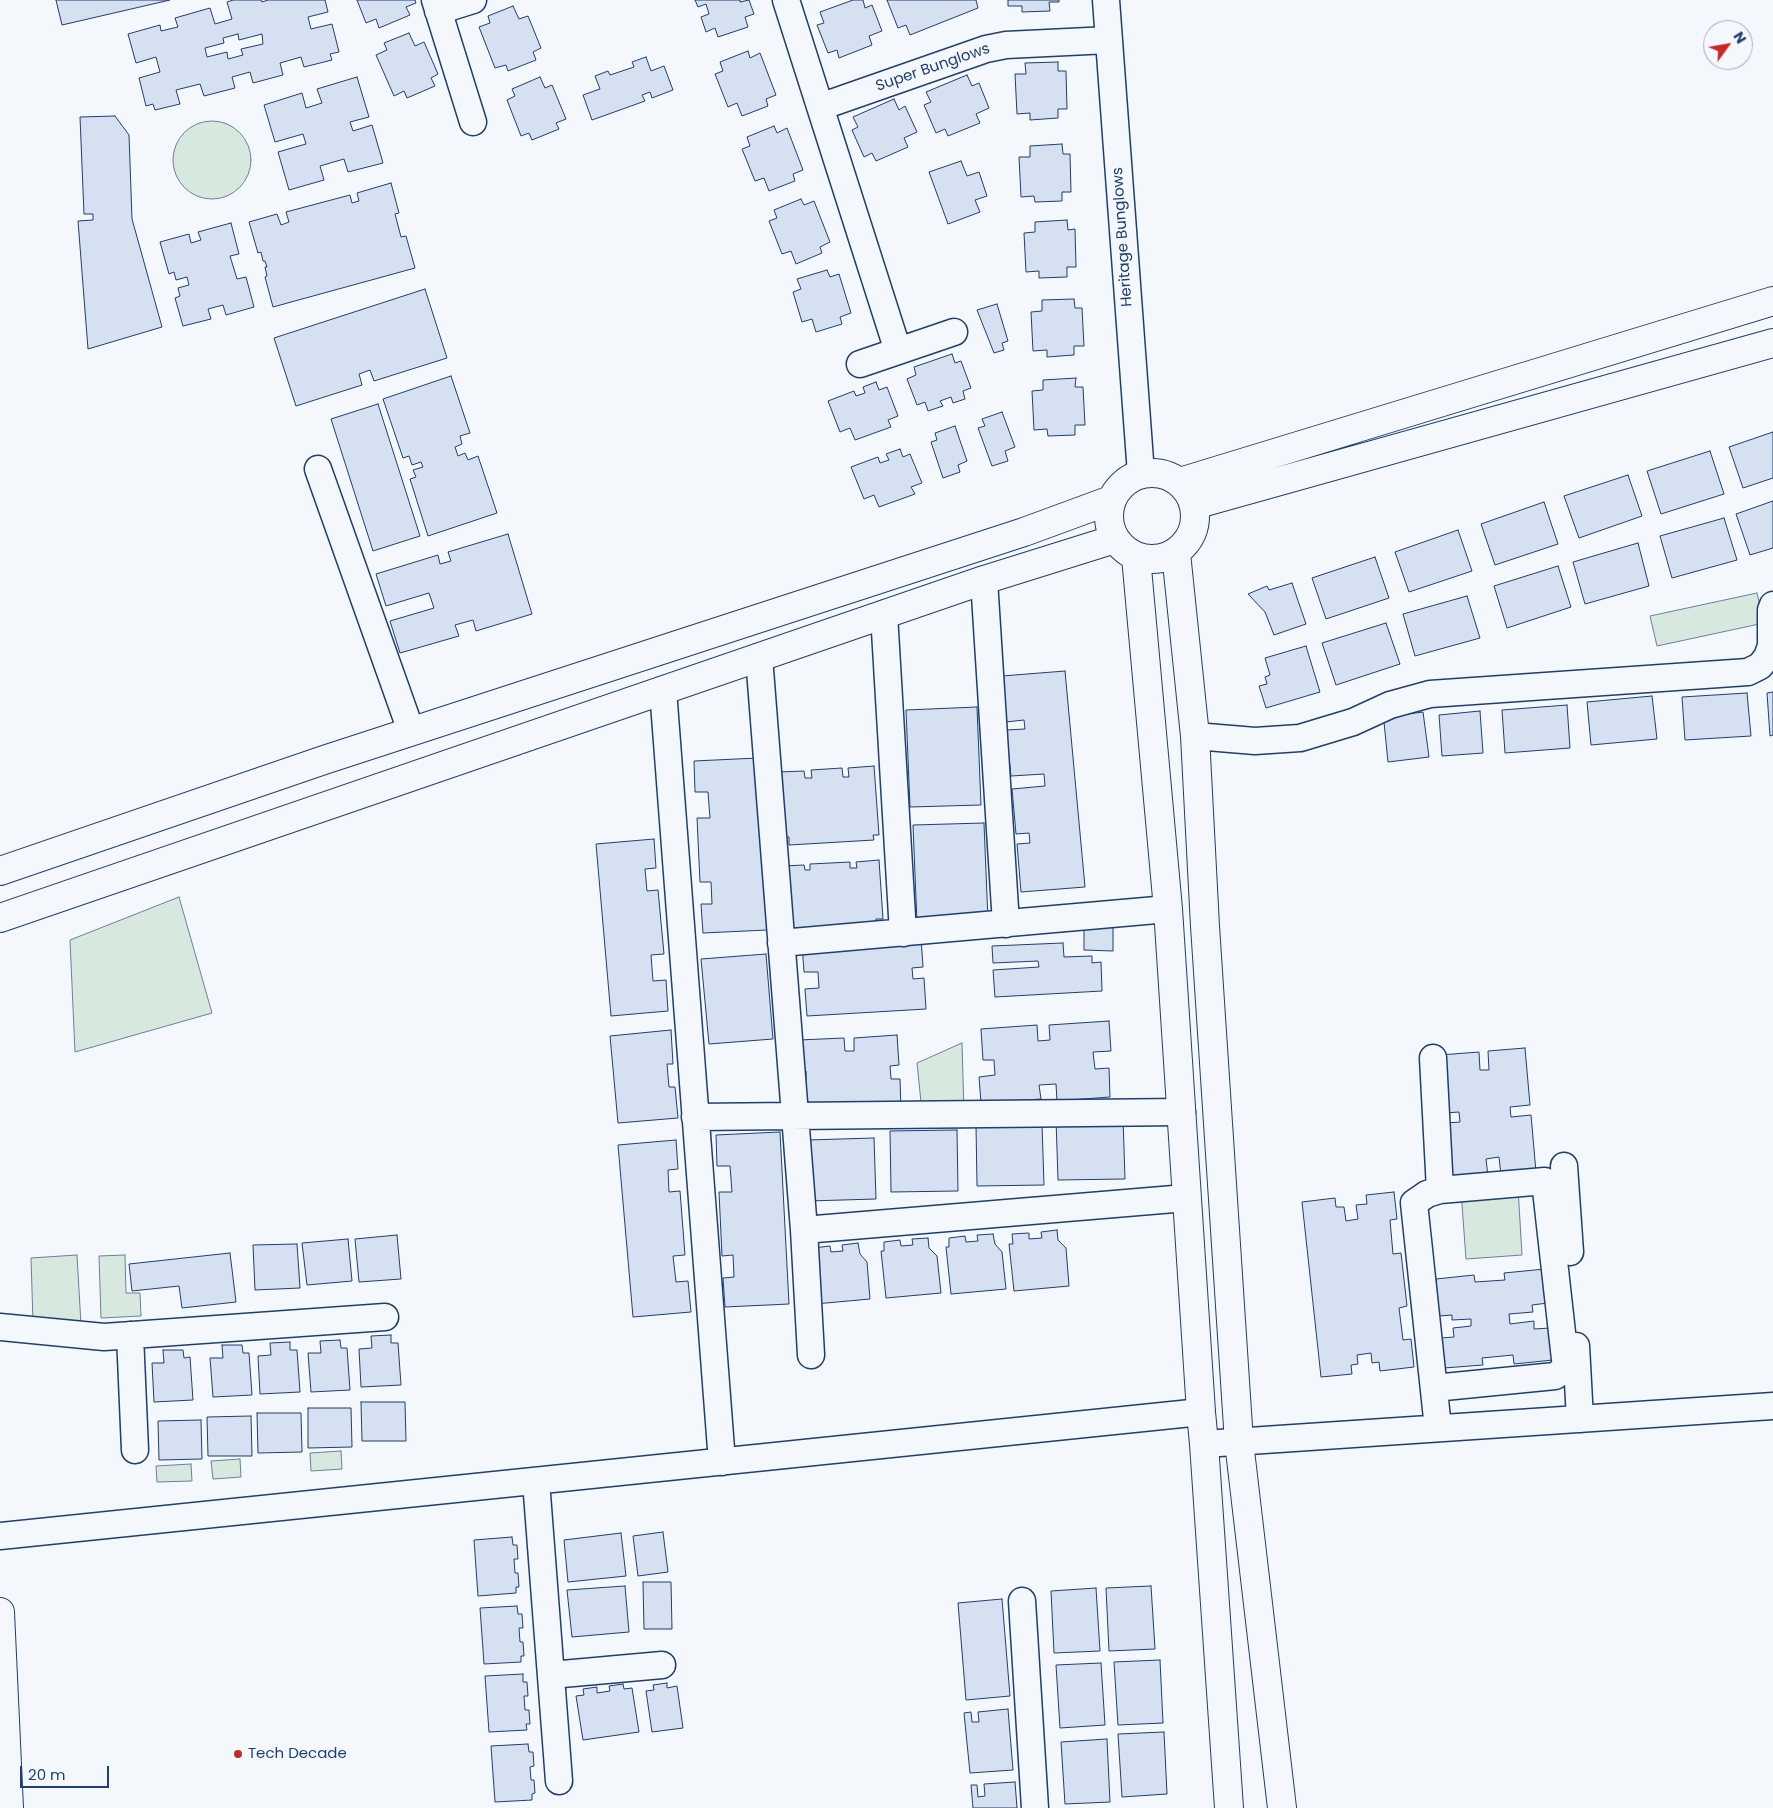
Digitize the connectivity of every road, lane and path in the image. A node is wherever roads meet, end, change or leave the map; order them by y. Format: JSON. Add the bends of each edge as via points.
{"nodes":[{"id":1,"x":473,"y":0,"type":"edge"},
{"id":2,"x":786,"y":0,"type":"edge"},
{"id":3,"x":1106,"y":0,"type":"edge"},
{"id":4,"x":437,"y":5,"type":"edge"},
{"id":5,"x":1109,"y":40,"type":"junction"},
{"id":6,"x":820,"y":107,"type":"junction"},
{"id":7,"x":473,"y":122,"type":"dead end"},
{"id":8,"x":1773,"y":301,"type":"edge"},
{"id":9,"x":954,"y":332,"type":"dead end"},
{"id":10,"x":1773,"y":343,"type":"edge"},
{"id":11,"x":898,"y":351,"type":"junction"},
{"id":12,"x":860,"y":364,"type":"dead end"},
{"id":13,"x":318,"y":469,"type":"dead end"},
{"id":14,"x":1141,"y":474,"type":"junction"},
{"id":15,"x":1180,"y":482,"type":"junction"},
{"id":16,"x":1111,"y":500,"type":"junction"},
{"id":17,"x":1194,"y":505,"type":"junction"},
{"id":18,"x":1115,"y":539,"type":"junction"},
{"id":19,"x":1176,"y":553,"type":"junction"},
{"id":20,"x":1136,"y":557,"type":"junction"},
{"id":21,"x":984,"y":580,"type":"junction"},
{"id":22,"x":1773,"y":605,"type":"edge"},
{"id":23,"x":884,"y":614,"type":"junction"},
{"id":24,"x":759,"y":657,"type":"junction"},
{"id":25,"x":663,"y":690,"type":"junction"},
{"id":26,"x":411,"y":731,"type":"junction"},
{"id":27,"x":1195,"y":736,"type":"junction"},
{"id":28,"x":0,"y":871,"type":"edge"},
{"id":29,"x":1168,"y":909,"type":"junction"},
{"id":30,"x":0,"y":918,"type":"edge"},
{"id":31,"x":1006,"y":924,"type":"junction"},
{"id":32,"x":902,"y":933,"type":"junction"},
{"id":33,"x":782,"y":943,"type":"junction"},
{"id":34,"x":1433,"y":1058,"type":"dead end"},
{"id":35,"x":1182,"y":1112,"type":"junction"},
{"id":36,"x":795,"y":1116,"type":"junction"},
{"id":37,"x":695,"y":1117,"type":"junction"},
{"id":38,"x":1564,"y":1166,"type":"dead end"},
{"id":39,"x":1440,"y":1190,"type":"junction"},
{"id":40,"x":1186,"y":1198,"type":"junction"},
{"id":41,"x":804,"y":1230,"type":"junction"},
{"id":42,"x":386,"y":1316,"type":"dead end"},
{"id":43,"x":0,"y":1327,"type":"edge"},
{"id":44,"x":130,"y":1335,"type":"junction"},
{"id":45,"x":811,"y":1355,"type":"dead end"},
{"id":46,"x":1434,"y":1388,"type":"junction"},
{"id":47,"x":1773,"y":1406,"type":"edge"},
{"id":48,"x":1201,"y":1412,"type":"junction"},
{"id":49,"x":1580,"y":1419,"type":"junction"},
{"id":50,"x":1438,"y":1428,"type":"junction"},
{"id":51,"x":1239,"y":1442,"type":"junction"},
{"id":52,"x":1204,"y":1444,"type":"junction"},
{"id":53,"x":135,"y":1450,"type":"dead end"},
{"id":54,"x":722,"y":1462,"type":"junction"},
{"id":55,"x":536,"y":1481,"type":"junction"},
{"id":56,"x":0,"y":1536,"type":"edge"},
{"id":57,"x":1022,"y":1601,"type":"dead end"},
{"id":58,"x":0,"y":1612,"type":"edge"},
{"id":59,"x":662,"y":1665,"type":"dead end"},
{"id":60,"x":551,"y":1675,"type":"junction"},
{"id":61,"x":559,"y":1781,"type":"dead end"},
{"id":62,"x":9,"y":1808,"type":"edge"},
{"id":63,"x":1035,"y":1808,"type":"edge"},
{"id":64,"x":1229,"y":1808,"type":"edge"},
{"id":65,"x":1282,"y":1808,"type":"edge"}],
"edges":[{"from":1,"to":4,"type":"street"},
{"from":2,"to":6,"type":"street"},
{"from":3,"to":5,"type":"street","name":"Heritage Bunglows"},
{"from":4,"to":7,"type":"street"},
{"from":5,"to":6,"type":"street","name":"Super Bunglows","via":[[1006,45],[986,49]]},
{"from":5,"to":14,"type":"street","name":"Heritage Bunglows"},
{"from":6,"to":11,"type":"street"},
{"from":8,"to":15,"type":"street"},
{"from":9,"to":11,"type":"street"},
{"from":10,"to":17,"type":"street"},
{"from":11,"to":12,"type":"street"},
{"from":13,"to":26,"type":"street"},
{"from":14,"to":15,"type":"street","via":[[1155,473]]},
{"from":14,"to":16,"type":"street","via":[[1128,479]]},
{"from":15,"to":17,"type":"street"},
{"from":16,"to":18,"type":"street","via":[[1110,527]]},
{"from":16,"to":26,"type":"street","via":[[1024,532]]},
{"from":17,"to":19,"type":"street","via":[[1196,519],[1192,532]]},
{"from":18,"to":20,"type":"street"},
{"from":18,"to":21,"type":"street"},
{"from":19,"to":20,"type":"street","via":[[1149,560]]},
{"from":19,"to":27,"type":"street"},
{"from":20,"to":29,"type":"street"},
{"from":21,"to":23,"type":"street"},
{"from":21,"to":31,"type":"street"},
{"from":22,"to":27,"type":"street","via":[[1767,657],[1760,666],[1748,672],[1430,694],[1390,704],[1353,722],[1300,738],[1255,741]]},
{"from":23,"to":24,"type":"street"},
{"from":23,"to":32,"type":"street"},
{"from":24,"to":25,"type":"street"},
{"from":24,"to":33,"type":"street"},
{"from":25,"to":30,"type":"street"},
{"from":25,"to":37,"type":"street"},
{"from":26,"to":28,"type":"street"},
{"from":27,"to":51,"type":"street","via":[[1203,908]]},
{"from":29,"to":31,"type":"street"},
{"from":29,"to":35,"type":"street"},
{"from":31,"to":32,"type":"street"},
{"from":32,"to":33,"type":"street"},
{"from":33,"to":36,"type":"street"},
{"from":34,"to":39,"type":"street"},
{"from":35,"to":36,"type":"street"},
{"from":35,"to":40,"type":"street"},
{"from":36,"to":37,"type":"street"},
{"from":36,"to":41,"type":"street"},
{"from":37,"to":54,"type":"street"},
{"from":38,"to":49,"type":"street"},
{"from":39,"to":46,"type":"street","via":[[1414,1203]]},
{"from":39,"to":46,"type":"street","via":[[1545,1181],[1566,1368],[1555,1376]]},
{"from":40,"to":41,"type":"street"},
{"from":40,"to":48,"type":"street"},
{"from":41,"to":45,"type":"street"},
{"from":42,"to":44,"type":"street"},
{"from":43,"to":44,"type":"street","via":[[89,1336]]},
{"from":44,"to":53,"type":"street"},
{"from":46,"to":50,"type":"street"},
{"from":47,"to":49,"type":"street"},
{"from":48,"to":52,"type":"street"},
{"from":48,"to":54,"type":"street"},
{"from":49,"to":50,"type":"street"},
{"from":50,"to":51,"type":"street"},
{"from":51,"to":52,"type":"street"},
{"from":51,"to":65,"type":"street"},
{"from":52,"to":64,"type":"street"},
{"from":54,"to":55,"type":"street"},
{"from":55,"to":56,"type":"street"},
{"from":55,"to":60,"type":"street"},
{"from":57,"to":63,"type":"street"},
{"from":58,"to":62,"type":"street"},
{"from":59,"to":60,"type":"street"},
{"from":60,"to":61,"type":"street"}]}
